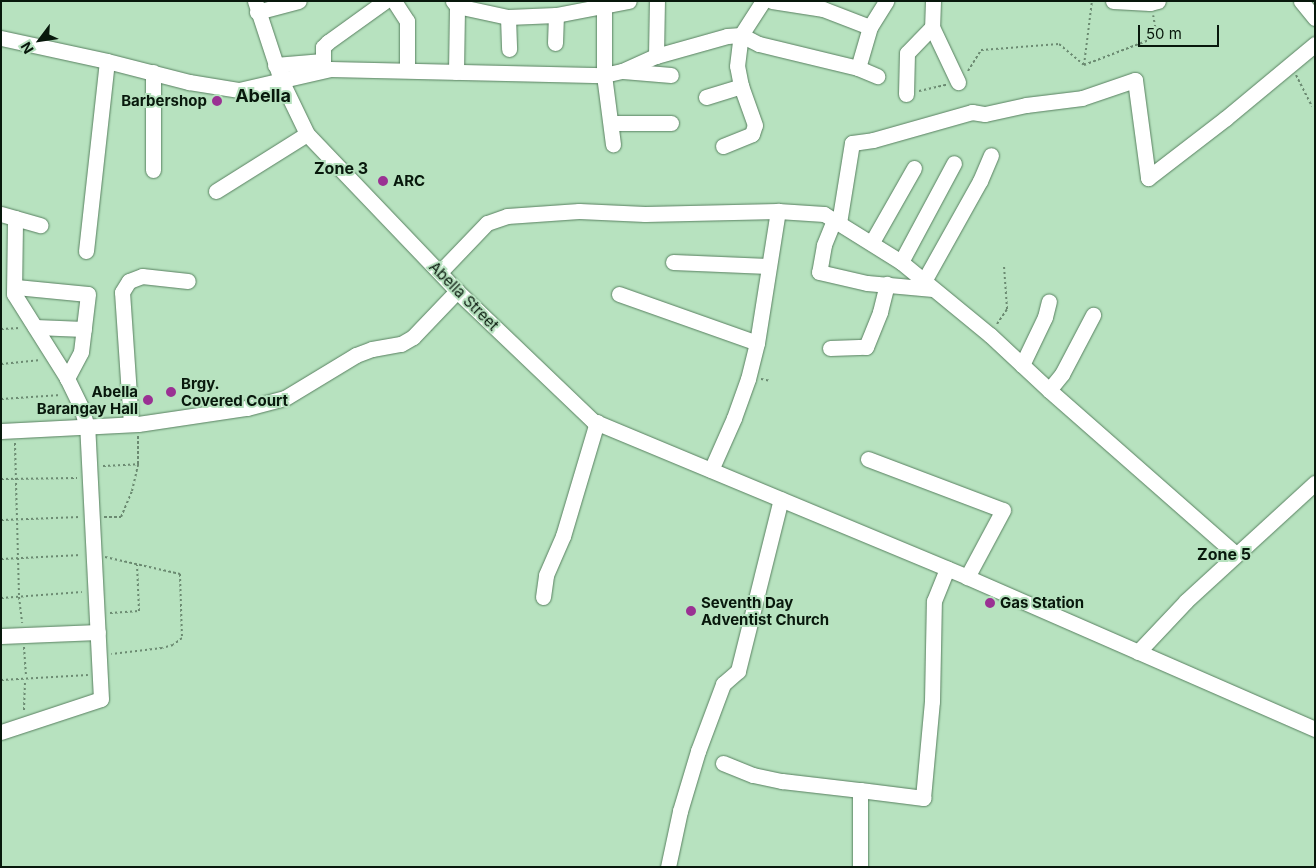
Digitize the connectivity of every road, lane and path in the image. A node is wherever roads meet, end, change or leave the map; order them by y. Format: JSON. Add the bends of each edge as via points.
{"nodes":[{"id":1,"x":299,"y":1,"type":"edge"},
{"id":2,"x":385,"y":1,"type":"edge"},
{"id":3,"x":394,"y":1,"type":"edge"},
{"id":4,"x":629,"y":1,"type":"edge"},
{"id":5,"x":658,"y":1,"type":"edge"},
{"id":6,"x":764,"y":1,"type":"edge"},
{"id":7,"x":772,"y":1,"type":"edge"},
{"id":8,"x":886,"y":1,"type":"edge"},
{"id":9,"x":934,"y":1,"type":"edge"},
{"id":10,"x":1092,"y":1,"type":"edge"},
{"id":11,"x":1113,"y":1,"type":"edge"},
{"id":12,"x":1301,"y":1,"type":"edge"},
{"id":13,"x":1153,"y":2,"type":"edge"},
{"id":14,"x":455,"y":4,"type":"edge"},
{"id":15,"x":826,"y":5,"type":"edge"},
{"id":16,"x":256,"y":6,"type":"edge"},
{"id":17,"x":604,"y":6,"type":"junction"},
{"id":18,"x":556,"y":15,"type":"junction"},
{"id":19,"x":508,"y":17,"type":"junction"},
{"id":20,"x":1315,"y":18,"type":"edge"},
{"id":21,"x":870,"y":27,"type":"junction"},
{"id":22,"x":932,"y":27,"type":"junction"},
{"id":23,"x":742,"y":35,"type":"junction"},
{"id":24,"x":1,"y":38,"type":"edge"},
{"id":25,"x":555,"y":43,"type":"dead end"},
{"id":26,"x":1315,"y":44,"type":"edge"},
{"id":27,"x":510,"y":49,"type":"dead end"},
{"id":28,"x":656,"y":56,"type":"junction"},
{"id":29,"x":107,"y":61,"type":"junction"},
{"id":30,"x":1292,"y":64,"type":"junction"},
{"id":31,"x":275,"y":65,"type":"junction"},
{"id":32,"x":1084,"y":65,"type":"junction"},
{"id":33,"x":858,"y":68,"type":"junction"},
{"id":34,"x":297,"y":69,"type":"junction"},
{"id":35,"x":407,"y":69,"type":"junction"},
{"id":36,"x":622,"y":71,"type":"junction"},
{"id":37,"x":154,"y":72,"type":"junction"},
{"id":38,"x":456,"y":72,"type":"junction"},
{"id":39,"x":604,"y":75,"type":"junction"},
{"id":40,"x":672,"y":75,"type":"dead end"},
{"id":41,"x":877,"y":76,"type":"dead end"},
{"id":42,"x":281,"y":80,"type":"junction"},
{"id":43,"x":958,"y":82,"type":"junction"},
{"id":44,"x":741,"y":86,"type":"junction"},
{"id":45,"x":906,"y":94,"type":"joint"},
{"id":46,"x":706,"y":98,"type":"dead end"},
{"id":47,"x":1312,"y":106,"type":"dead end"},
{"id":48,"x":612,"y":123,"type":"junction"},
{"id":49,"x":671,"y":123,"type":"dead end"},
{"id":50,"x":307,"y":134,"type":"junction"},
{"id":51,"x":614,"y":144,"type":"dead end"},
{"id":52,"x":724,"y":146,"type":"dead end"},
{"id":53,"x":991,"y":155,"type":"dead end"},
{"id":54,"x":954,"y":163,"type":"dead end"},
{"id":55,"x":914,"y":168,"type":"dead end"},
{"id":56,"x":153,"y":170,"type":"dead end"},
{"id":57,"x":216,"y":191,"type":"dead end"},
{"id":58,"x":778,"y":211,"type":"junction"},
{"id":59,"x":8,"y":216,"type":"edge"},
{"id":60,"x":836,"y":221,"type":"junction"},
{"id":61,"x":40,"y":225,"type":"dead end"},
{"id":62,"x":872,"y":242,"type":"junction"},
{"id":63,"x":86,"y":251,"type":"dead end"},
{"id":64,"x":673,"y":262,"type":"dead end"},
{"id":65,"x":901,"y":262,"type":"junction"},
{"id":66,"x":768,"y":266,"type":"junction"},
{"id":67,"x":1004,"y":266,"type":"dead end"},
{"id":68,"x":440,"y":272,"type":"junction"},
{"id":69,"x":188,"y":281,"type":"dead end"},
{"id":70,"x":887,"y":284,"type":"junction"},
{"id":71,"x":929,"y":285,"type":"junction"},
{"id":72,"x":16,"y":286,"type":"junction"},
{"id":73,"x":457,"y":291,"type":"junction"},
{"id":74,"x":619,"y":294,"type":"dead end"},
{"id":75,"x":1049,"y":301,"type":"dead end"},
{"id":76,"x":1093,"y":315,"type":"dead end"},
{"id":77,"x":35,"y":327,"type":"junction"},
{"id":78,"x":1,"y":329,"type":"edge"},
{"id":79,"x":84,"y":329,"type":"junction"},
{"id":80,"x":990,"y":335,"type":"junction"},
{"id":81,"x":757,"y":343,"type":"junction"},
{"id":82,"x":830,"y":348,"type":"dead end"},
{"id":83,"x":55,"y":359,"type":"junction"},
{"id":84,"x":1,"y":364,"type":"edge"},
{"id":85,"x":1022,"y":365,"type":"junction"},
{"id":86,"x":67,"y":378,"type":"junction"},
{"id":87,"x":1049,"y":390,"type":"junction"},
{"id":88,"x":76,"y":394,"type":"junction"},
{"id":89,"x":1,"y":399,"type":"edge"},
{"id":90,"x":596,"y":422,"type":"junction"},
{"id":91,"x":134,"y":424,"type":"junction"},
{"id":92,"x":87,"y":427,"type":"junction"},
{"id":93,"x":8,"y":431,"type":"edge"},
{"id":94,"x":868,"y":459,"type":"dead end"},
{"id":95,"x":138,"y":464,"type":"junction"},
{"id":96,"x":711,"y":470,"type":"junction"},
{"id":97,"x":89,"y":472,"type":"junction"},
{"id":98,"x":15,"y":478,"type":"junction"},
{"id":99,"x":1,"y":479,"type":"edge"},
{"id":100,"x":1315,"y":483,"type":"edge"},
{"id":101,"x":774,"y":496,"type":"junction"},
{"id":102,"x":92,"y":517,"type":"junction"},
{"id":103,"x":17,"y":519,"type":"junction"},
{"id":104,"x":1,"y":520,"type":"edge"},
{"id":105,"x":1236,"y":554,"type":"junction"},
{"id":106,"x":94,"y":555,"type":"junction"},
{"id":107,"x":17,"y":557,"type":"junction"},
{"id":108,"x":1,"y":559,"type":"edge"},
{"id":109,"x":137,"y":564,"type":"junction"},
{"id":110,"x":947,"y":569,"type":"junction"},
{"id":111,"x":967,"y":577,"type":"junction"},
{"id":112,"x":94,"y":592,"type":"junction"},
{"id":113,"x":19,"y":597,"type":"junction"},
{"id":114,"x":1,"y":598,"type":"edge"},
{"id":115,"x":544,"y":598,"type":"dead end"},
{"id":116,"x":97,"y":613,"type":"junction"},
{"id":117,"x":98,"y":632,"type":"junction"},
{"id":118,"x":23,"y":634,"type":"junction"},
{"id":119,"x":1,"y":636,"type":"edge"},
{"id":120,"x":1138,"y":652,"type":"junction"},
{"id":121,"x":99,"y":655,"type":"junction"},
{"id":122,"x":100,"y":674,"type":"junction"},
{"id":123,"x":26,"y":679,"type":"junction"},
{"id":124,"x":1,"y":680,"type":"edge"},
{"id":125,"x":24,"y":724,"type":"junction"},
{"id":126,"x":1315,"y":729,"type":"edge"},
{"id":127,"x":1,"y":732,"type":"edge"},
{"id":128,"x":723,"y":763,"type":"dead end"},
{"id":129,"x":860,"y":790,"type":"junction"},
{"id":130,"x":668,"y":867,"type":"edge"},
{"id":131,"x":860,"y":867,"type":"edge"}],
"edges":[{"from":1,"to":16,"type":"street"},
{"from":2,"to":34,"type":"street","via":[[328,42],[323,47],[322,61]]},
{"from":3,"to":35,"type":"street","via":[[407,21]]},
{"from":4,"to":17,"type":"street"},
{"from":5,"to":28,"type":"street"},
{"from":6,"to":23,"type":"street"},
{"from":7,"to":15,"type":"street"},
{"from":8,"to":21,"type":"street"},
{"from":9,"to":22,"type":"street"},
{"from":10,"to":32,"type":"path"},
{"from":11,"to":13,"type":"street"},
{"from":12,"to":20,"type":"street"},
{"from":13,"to":32,"type":"path","via":[[1157,37]]},
{"from":14,"to":19,"type":"street"},
{"from":14,"to":38,"type":"street"},
{"from":15,"to":21,"type":"street"},
{"from":16,"to":31,"type":"street","name":"Abella Street"},
{"from":17,"to":18,"type":"street"},
{"from":17,"to":39,"type":"street"},
{"from":18,"to":19,"type":"street"},
{"from":18,"to":25,"type":"street"},
{"from":19,"to":27,"type":"street"},
{"from":21,"to":33,"type":"street"},
{"from":22,"to":43,"type":"street"},
{"from":22,"to":45,"type":"street","via":[[907,53]]},
{"from":23,"to":28,"type":"street","via":[[726,36]]},
{"from":23,"to":33,"type":"street","via":[[759,44]]},
{"from":23,"to":44,"type":"street","via":[[737,66]]},
{"from":24,"to":29,"type":"street"},
{"from":26,"to":30,"type":"street"},
{"from":28,"to":36,"type":"street"},
{"from":29,"to":37,"type":"street"},
{"from":29,"to":63,"type":"street"},
{"from":30,"to":47,"type":"path"},
{"from":30,"to":60,"type":"street","via":[[1148,178],[1135,80],[1082,98],[985,114],[972,112],[873,140],[852,142]]},
{"from":31,"to":34,"type":"street"},
{"from":31,"to":42,"type":"street","name":"Abella Street"},
{"from":32,"to":43,"type":"path","via":[[1059,44],[981,50]]},
{"from":33,"to":41,"type":"street"},
{"from":34,"to":35,"type":"street"},
{"from":34,"to":42,"type":"street"},
{"from":35,"to":38,"type":"street"},
{"from":36,"to":39,"type":"street"},
{"from":36,"to":40,"type":"street"},
{"from":37,"to":42,"type":"street","via":[[189,82],[239,90]]},
{"from":37,"to":56,"type":"street"},
{"from":38,"to":39,"type":"street"},
{"from":39,"to":48,"type":"street"},
{"from":42,"to":50,"type":"street","name":"Abella Street"},
{"from":43,"to":45,"type":"path"},
{"from":44,"to":46,"type":"street"},
{"from":44,"to":52,"type":"street","via":[[755,125],[752,134]]},
{"from":48,"to":49,"type":"street"},
{"from":48,"to":51,"type":"street"},
{"from":50,"to":57,"type":"street"},
{"from":50,"to":68,"type":"street","name":"Abella Street"},
{"from":53,"to":71,"type":"street"},
{"from":54,"to":65,"type":"street"},
{"from":55,"to":62,"type":"street"},
{"from":58,"to":60,"type":"street","via":[[824,214]]},
{"from":58,"to":66,"type":"street"},
{"from":58,"to":68,"type":"street","via":[[645,214],[579,210],[507,216],[488,223]]},
{"from":59,"to":61,"type":"street"},
{"from":59,"to":72,"type":"street"},
{"from":60,"to":62,"type":"street"},
{"from":60,"to":70,"type":"street","via":[[824,245],[819,272]]},
{"from":62,"to":65,"type":"street"},
{"from":64,"to":66,"type":"street"},
{"from":65,"to":71,"type":"street"},
{"from":66,"to":81,"type":"street"},
{"from":67,"to":80,"type":"path","via":[[1007,309]]},
{"from":68,"to":73,"type":"street","name":"Abella Street"},
{"from":69,"to":91,"type":"street","via":[[142,276],[130,282],[122,292]]},
{"from":70,"to":71,"type":"street"},
{"from":70,"to":82,"type":"street","via":[[866,347]]},
{"from":71,"to":80,"type":"street"},
{"from":72,"to":77,"type":"street","via":[[14,294]]},
{"from":72,"to":79,"type":"street","via":[[88,294]]},
{"from":73,"to":90,"type":"street","name":"Abella Street"},
{"from":73,"to":91,"type":"street","via":[[401,344],[356,355],[285,398],[247,408]]},
{"from":74,"to":81,"type":"street"},
{"from":75,"to":85,"type":"street","via":[[1045,317]]},
{"from":76,"to":87,"type":"street","via":[[1062,374]]},
{"from":77,"to":78,"type":"path"},
{"from":77,"to":79,"type":"street"},
{"from":77,"to":83,"type":"street"},
{"from":79,"to":86,"type":"street","via":[[81,352]]},
{"from":80,"to":85,"type":"street"},
{"from":81,"to":96,"type":"street","via":[[734,418]]},
{"from":83,"to":84,"type":"path"},
{"from":83,"to":86,"type":"street"},
{"from":85,"to":87,"type":"street"},
{"from":86,"to":88,"type":"street"},
{"from":87,"to":105,"type":"street"},
{"from":88,"to":89,"type":"path"},
{"from":88,"to":92,"type":"street"},
{"from":90,"to":96,"type":"street","name":"Abella Street"},
{"from":90,"to":115,"type":"street","via":[[563,536],[546,575]]},
{"from":91,"to":92,"type":"street"},
{"from":91,"to":95,"type":"path"},
{"from":92,"to":93,"type":"street"},
{"from":92,"to":97,"type":"street"},
{"from":93,"to":98,"type":"path"},
{"from":94,"to":111,"type":"street","via":[[1003,510]]},
{"from":95,"to":97,"type":"path"},
{"from":95,"to":102,"type":"path","via":[[132,491],[121,517]]},
{"from":96,"to":101,"type":"street","name":"Abella Street"},
{"from":97,"to":98,"type":"path"},
{"from":97,"to":102,"type":"street"},
{"from":98,"to":99,"type":"path"},
{"from":98,"to":103,"type":"path"},
{"from":100,"to":105,"type":"street"},
{"from":101,"to":110,"type":"street","name":"Abella Street"},
{"from":101,"to":130,"type":"street","via":[[738,671],[723,684],[698,751]]},
{"from":102,"to":103,"type":"path"},
{"from":102,"to":106,"type":"street"},
{"from":103,"to":104,"type":"path"},
{"from":103,"to":107,"type":"path"},
{"from":105,"to":120,"type":"street"},
{"from":106,"to":107,"type":"path"},
{"from":106,"to":109,"type":"path"},
{"from":106,"to":112,"type":"street"},
{"from":107,"to":108,"type":"path"},
{"from":107,"to":113,"type":"path"},
{"from":109,"to":116,"type":"path","via":[[139,611]]},
{"from":109,"to":121,"type":"path","via":[[180,574],[182,638],[162,648]]},
{"from":110,"to":111,"type":"street","name":"Abella Street"},
{"from":110,"to":129,"type":"street","via":[[934,601],[932,701],[923,798]]},
{"from":111,"to":120,"type":"street","name":"Abella Street"},
{"from":112,"to":113,"type":"path"},
{"from":112,"to":116,"type":"street"},
{"from":113,"to":114,"type":"path"},
{"from":113,"to":118,"type":"path"},
{"from":116,"to":117,"type":"street"},
{"from":117,"to":118,"type":"street"},
{"from":117,"to":121,"type":"street"},
{"from":118,"to":119,"type":"street"},
{"from":118,"to":123,"type":"path"},
{"from":120,"to":126,"type":"street","name":"Abella Street"},
{"from":121,"to":122,"type":"street"},
{"from":122,"to":123,"type":"path"},
{"from":122,"to":125,"type":"street","via":[[101,699]]},
{"from":123,"to":124,"type":"path"},
{"from":123,"to":125,"type":"path"},
{"from":125,"to":127,"type":"street"},
{"from":128,"to":129,"type":"street","via":[[753,775],[782,781]]},
{"from":129,"to":131,"type":"street"}]}
